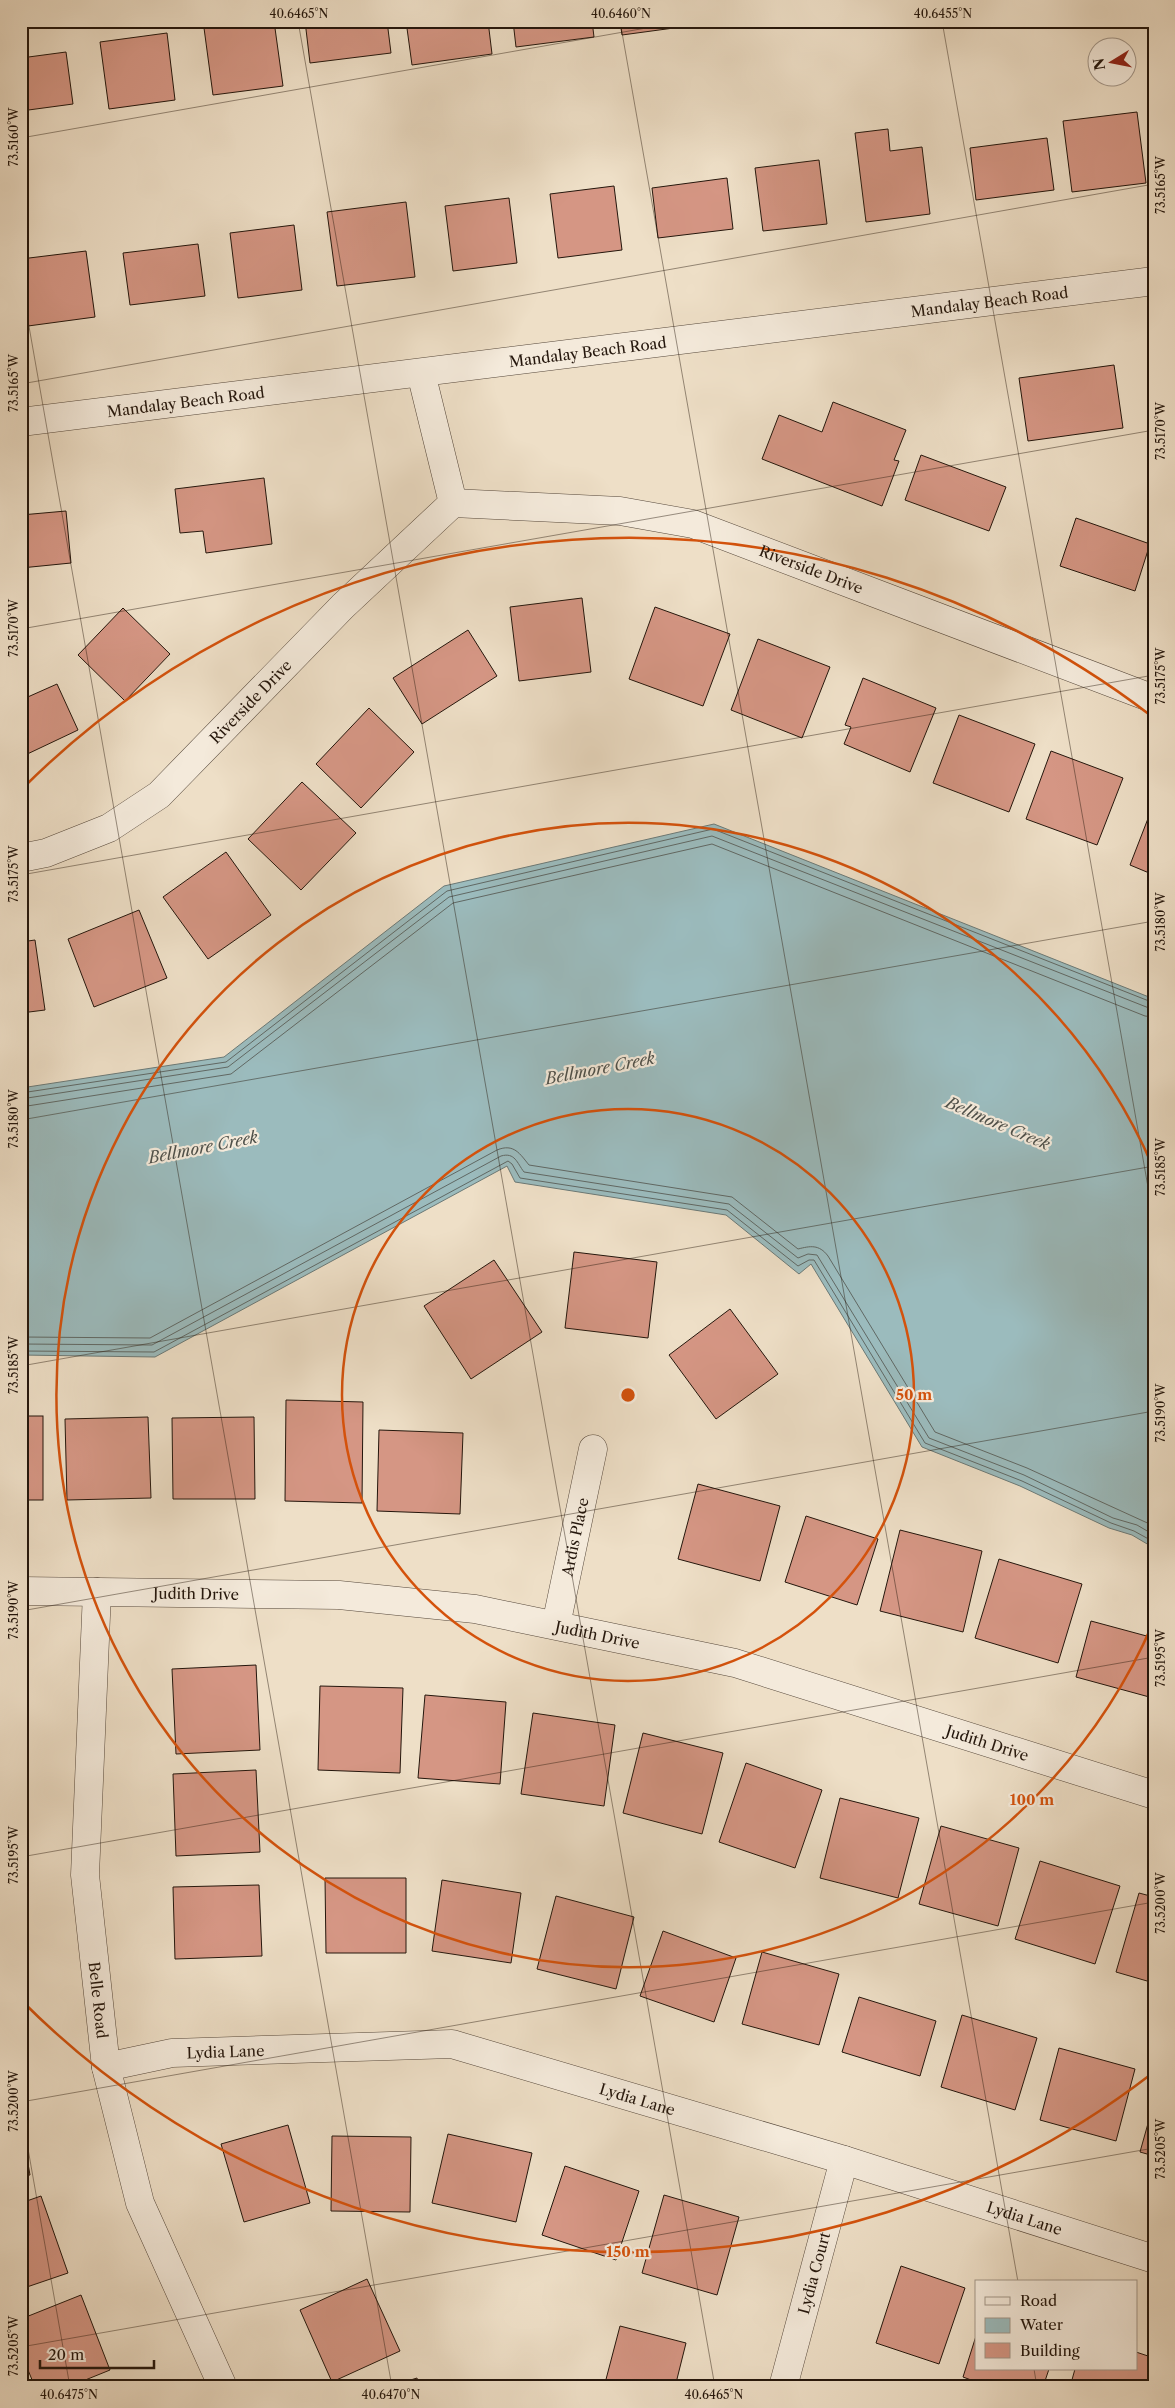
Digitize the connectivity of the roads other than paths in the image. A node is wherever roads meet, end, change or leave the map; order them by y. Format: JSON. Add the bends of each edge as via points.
{"nodes":[{"id":1,"x":1154,"y":281,"type":"edge"},
{"id":2,"x":422,"y":373,"type":"junction"},
{"id":3,"x":21,"y":422,"type":"edge"},
{"id":4,"x":453,"y":503,"type":"junction"},
{"id":5,"x":1154,"y":699,"type":"edge"},
{"id":6,"x":21,"y":858,"type":"edge"},
{"id":7,"x":593,"y":1449,"type":"dead end"},
{"id":8,"x":21,"y":1591,"type":"edge"},
{"id":9,"x":97,"y":1592,"type":"junction"},
{"id":10,"x":556,"y":1625,"type":"junction"},
{"id":11,"x":1154,"y":1796,"type":"edge"},
{"id":12,"x":106,"y":2067,"type":"junction"},
{"id":13,"x":844,"y":2160,"type":"junction"},
{"id":14,"x":1154,"y":2259,"type":"edge"},
{"id":15,"x":223,"y":2387,"type":"edge"},
{"id":16,"x":783,"y":2387,"type":"edge"}],
"edges":[{"from":1,"to":2,"type":"street","name":"Mandalay Beach Road"},
{"from":2,"to":3,"type":"street","name":"Mandalay Beach Road"},
{"from":2,"to":4,"type":"street"},
{"from":4,"to":5,"type":"street","name":"Riverside Drive","via":[[620,512],[693,524]]},
{"from":4,"to":6,"type":"street","name":"Riverside Drive","via":[[343,606],[160,795],[109,828],[46,853]]},
{"from":7,"to":10,"type":"street","name":"Ardis Place"},
{"from":8,"to":9,"type":"street","name":"Judith Drive"},
{"from":9,"to":10,"type":"street","name":"Judith Drive","via":[[339,1595],[475,1609]]},
{"from":9,"to":12,"type":"street","name":"Belle Road","via":[[85,1875]]},
{"from":10,"to":11,"type":"street","name":"Judith Drive","via":[[735,1663]]},
{"from":12,"to":13,"type":"street","name":"Lydia Lane","via":[[172,2053],[452,2044]]},
{"from":12,"to":15,"type":"street","name":"Belle Road","via":[[140,2203]]},
{"from":13,"to":14,"type":"street","name":"Lydia Lane"},
{"from":13,"to":16,"type":"street","name":"Lydia Court"}]}
